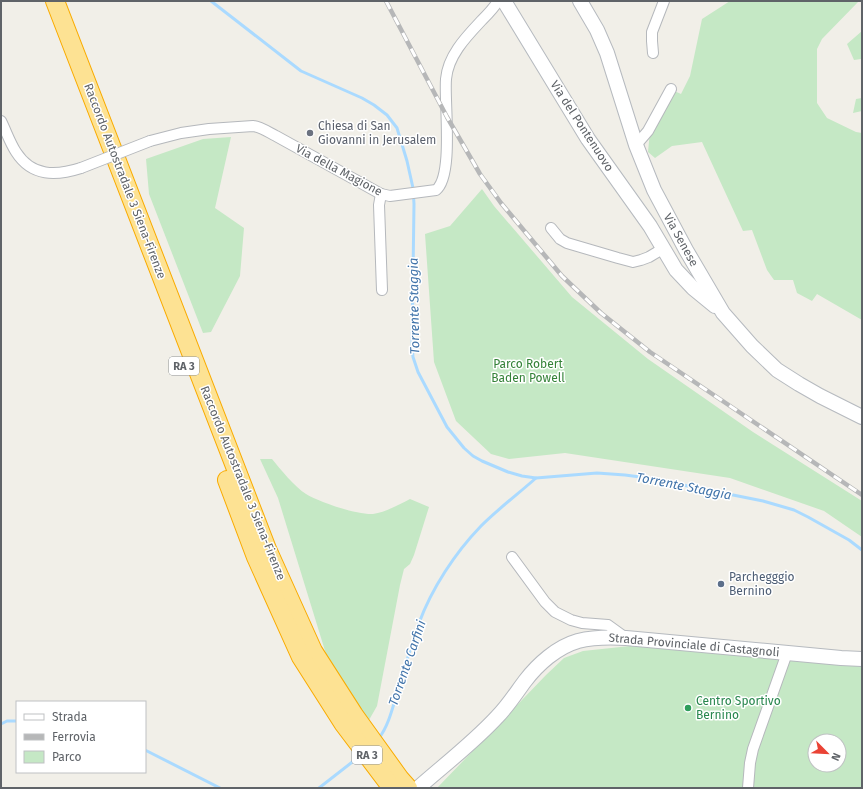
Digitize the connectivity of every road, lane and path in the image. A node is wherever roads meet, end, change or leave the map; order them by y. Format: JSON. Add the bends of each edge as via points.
{"nodes":[{"id":1,"x":42,"y":1,"type":"edge"},
{"id":2,"x":55,"y":1,"type":"edge"},
{"id":3,"x":498,"y":1,"type":"edge"},
{"id":4,"x":504,"y":1,"type":"edge"},
{"id":5,"x":580,"y":1,"type":"edge"},
{"id":6,"x":664,"y":1,"type":"edge"},
{"id":7,"x":653,"y":53,"type":"dead end"},
{"id":8,"x":671,"y":89,"type":"dead end"},
{"id":9,"x":1,"y":121,"type":"edge"},
{"id":10,"x":636,"y":145,"type":"junction"},
{"id":11,"x":386,"y":195,"type":"junction"},
{"id":12,"x":551,"y":228,"type":"dead end"},
{"id":13,"x":664,"y":248,"type":"junction"},
{"id":14,"x":688,"y":254,"type":"junction"},
{"id":15,"x":672,"y":265,"type":"junction"},
{"id":16,"x":382,"y":290,"type":"dead end"},
{"id":17,"x":723,"y":313,"type":"junction"},
{"id":18,"x":862,"y":417,"type":"edge"},
{"id":19,"x":512,"y":557,"type":"dead end"},
{"id":20,"x":626,"y":638,"type":"junction"},
{"id":21,"x":787,"y":653,"type":"junction"},
{"id":22,"x":862,"y":659,"type":"edge"},
{"id":23,"x":348,"y":719,"type":"junction"},
{"id":24,"x":398,"y":785,"type":"edge"},
{"id":25,"x":418,"y":788,"type":"edge"},
{"id":26,"x":748,"y":788,"type":"edge"}],
"edges":[{"from":1,"to":23,"type":"highway","name":"Raccordo Autostradale 3 Siena-Firenze","number":"RA 3","via":[[256,557],[301,657]]},
{"from":2,"to":23,"type":"highway","name":"Raccordo Autostradale 3 Siena-Firenze","number":"RA 3","via":[[267,549],[313,651]]},
{"from":3,"to":11,"type":"street","name":"Via della Magione","via":[[464,40],[447,70],[445,166],[438,188],[434,191]]},
{"from":4,"to":13,"type":"main road","name":"Via del Pontenuovo","via":[[588,139]]},
{"from":5,"to":10,"type":"main road","name":"Via Senese","via":[[607,53]]},
{"from":6,"to":7,"type":"street","via":[[652,32]]},
{"from":8,"to":10,"type":"street","via":[[646,134]]},
{"from":9,"to":11,"type":"street","name":"Via della Magione","bridge":true,"via":[[23,161],[43,173],[66,173],[150,141],[180,133],[252,126],[263,129]]},
{"from":10,"to":14,"type":"main road","name":"Via Senese","via":[[654,190]]},
{"from":11,"to":16,"type":"street","via":[[380,205]]},
{"from":12,"to":13,"type":"street","via":[[560,239],[567,242],[633,262],[650,257]]},
{"from":13,"to":15,"type":"main road","name":"Via del Pontenuovo"},
{"from":14,"to":15,"type":"main road","via":[[684,266]]},
{"from":14,"to":17,"type":"main road","name":"Via Senese"},
{"from":15,"to":17,"type":"main road","name":"Via del Pontenuovo","via":[[680,276]]},
{"from":17,"to":18,"type":"main road","name":"Via Senese","via":[[752,346],[778,370],[820,396]]},
{"from":19,"to":20,"type":"street","via":[[555,612],[577,622],[608,625]]},
{"from":20,"to":21,"type":"main road","name":"Strada Provinciale di Castagnoli"},
{"from":20,"to":25,"type":"main road","name":"Strada Provinciale di Castagnoli","via":[[583,640],[555,652],[531,674],[497,717]]},
{"from":21,"to":22,"type":"main road","name":"Strada Provinciale di Castagnoli"},
{"from":21,"to":26,"type":"street","via":[[751,756]]},
{"from":23,"to":24,"type":"highway","name":"Raccordo Autostradale 3 Siena-Firenze","number":"RA 3"}]}
